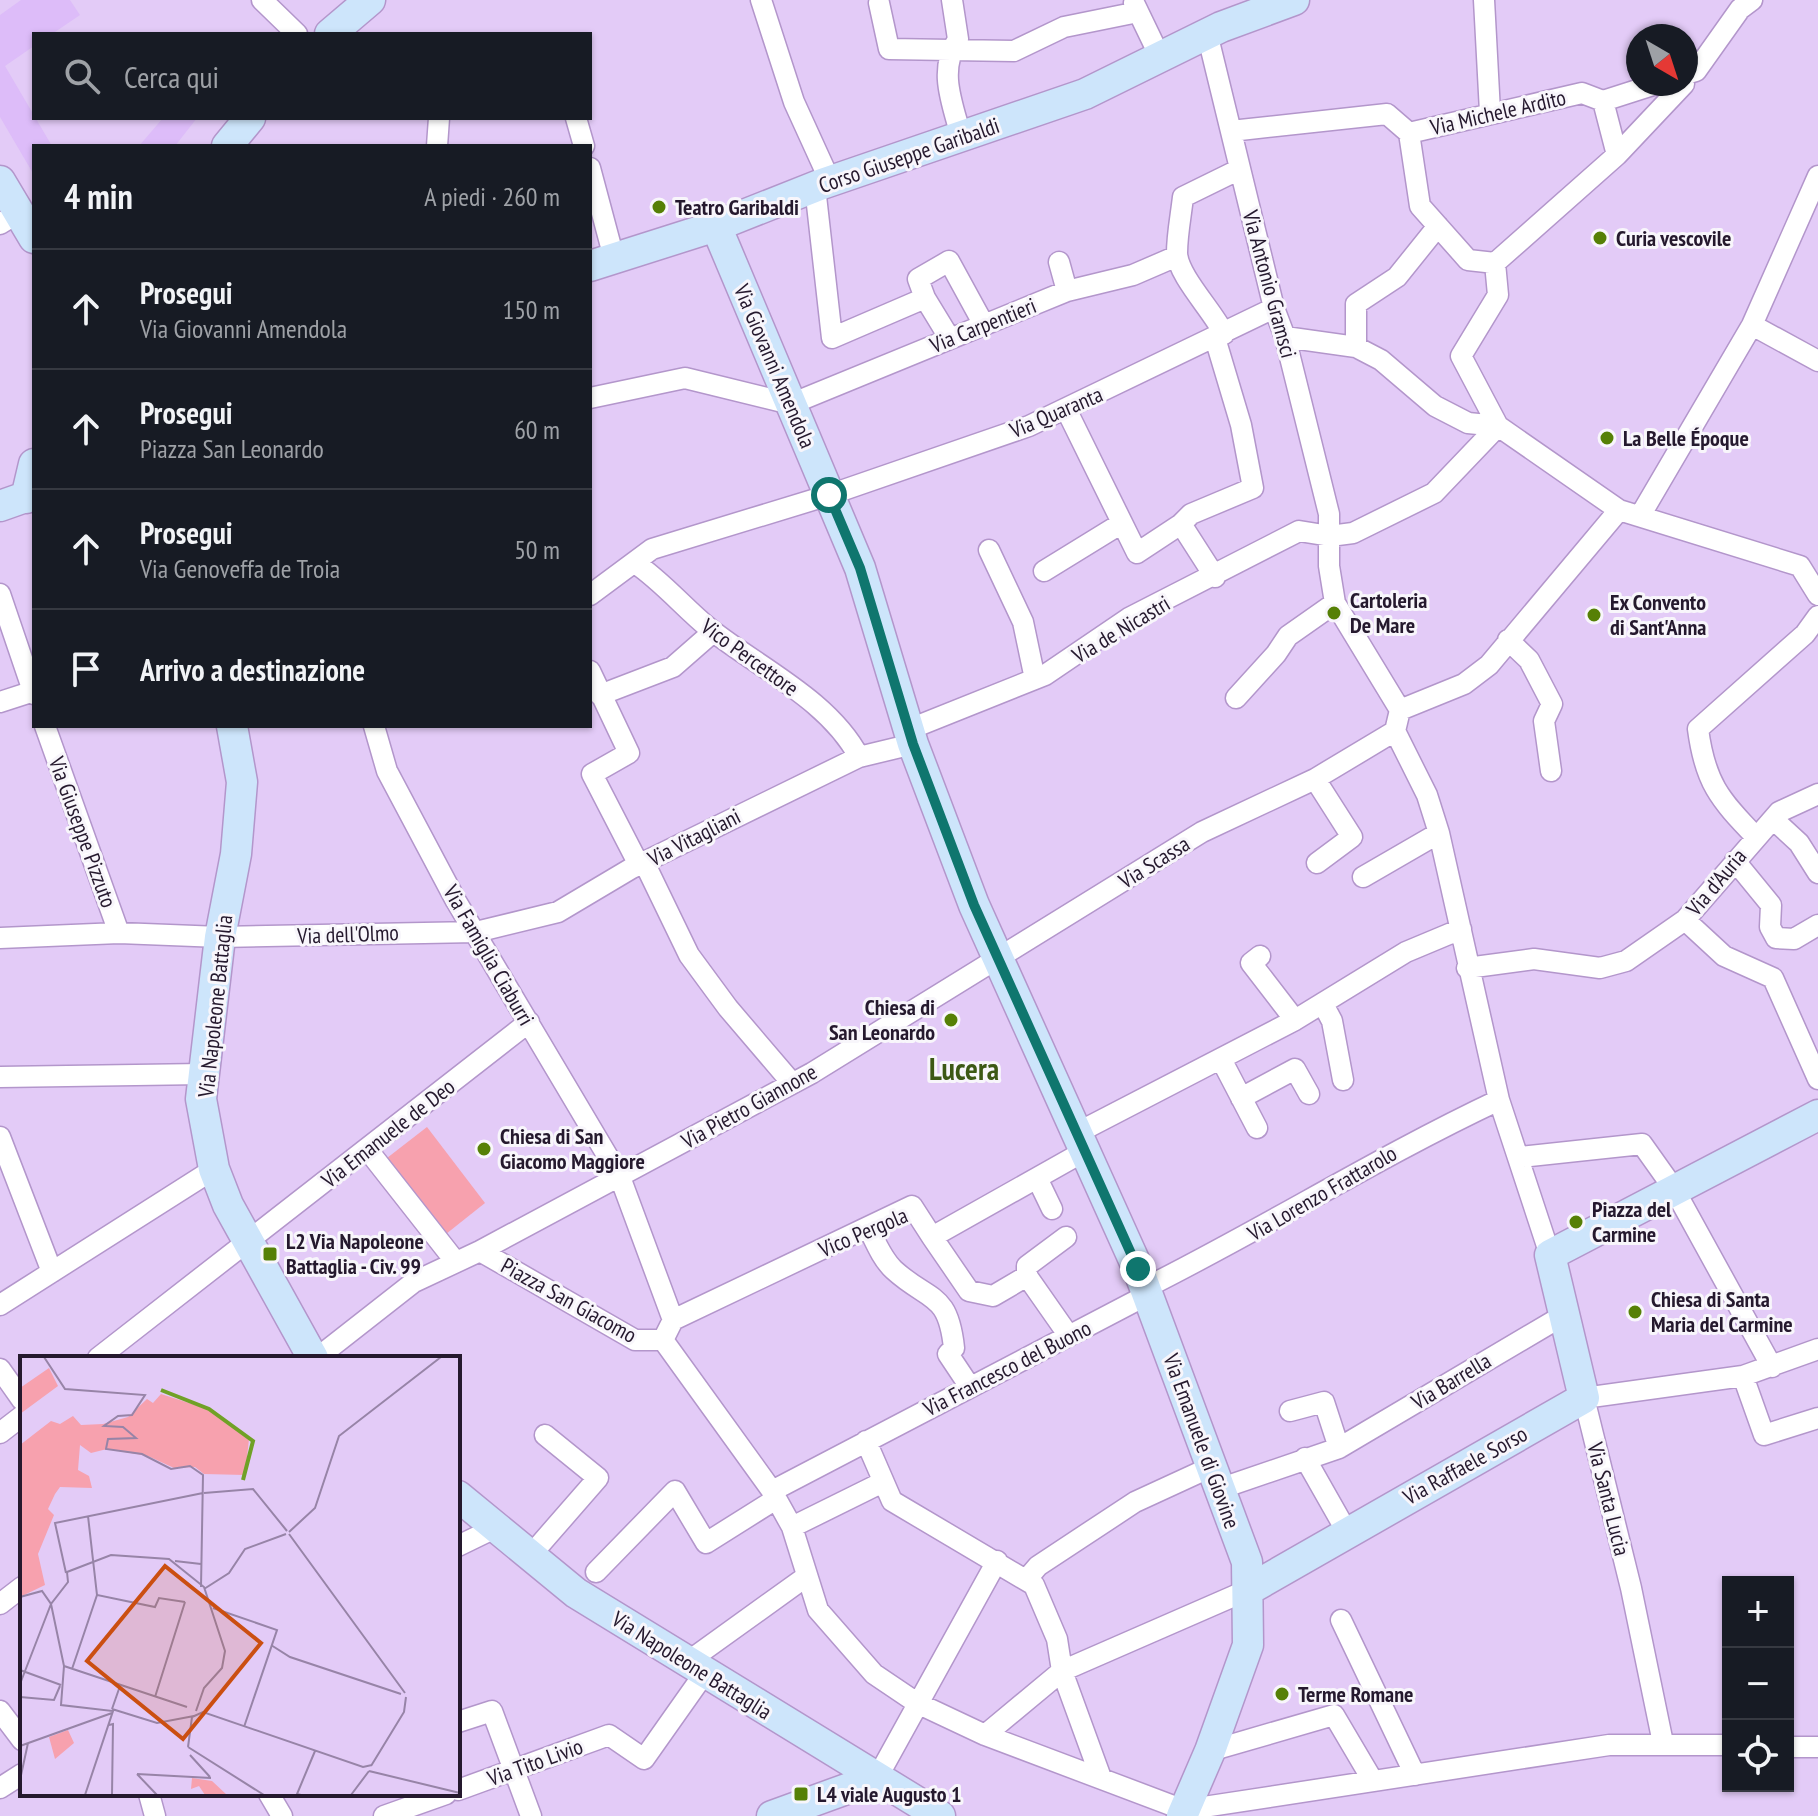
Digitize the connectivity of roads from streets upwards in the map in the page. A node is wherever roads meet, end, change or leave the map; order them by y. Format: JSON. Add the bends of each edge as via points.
{"nodes":[{"id":1,"x":262,"y":0,"type":"edge"},
{"id":2,"x":370,"y":0,"type":"edge"},
{"id":3,"x":761,"y":0,"type":"edge"},
{"id":4,"x":952,"y":0,"type":"edge"},
{"id":5,"x":1294,"y":0,"type":"edge"},
{"id":6,"x":1487,"y":1,"type":"edge"},
{"id":7,"x":879,"y":3,"type":"dead end"},
{"id":8,"x":1742,"y":3,"type":"edge"},
{"id":9,"x":1135,"y":6,"type":"edge"},
{"id":10,"x":1213,"y":20,"type":"edge"},
{"id":11,"x":295,"y":32,"type":"edge"},
{"id":12,"x":332,"y":32,"type":"edge"},
{"id":13,"x":952,"y":49,"type":"junction"},
{"id":14,"x":1160,"y":57,"type":"junction"},
{"id":15,"x":1698,"y":64,"type":"edge"},
{"id":16,"x":1626,"y":94,"type":"edge"},
{"id":17,"x":1671,"y":96,"type":"edge"},
{"id":18,"x":1603,"y":101,"type":"junction"},
{"id":19,"x":1490,"y":112,"type":"junction"},
{"id":20,"x":248,"y":120,"type":"edge"},
{"id":21,"x":439,"y":120,"type":"edge"},
{"id":22,"x":577,"y":120,"type":"edge"},
{"id":23,"x":1231,"y":131,"type":"junction"},
{"id":24,"x":1409,"y":133,"type":"junction"},
{"id":25,"x":961,"y":136,"type":"junction"},
{"id":26,"x":229,"y":144,"type":"edge"},
{"id":27,"x":437,"y":144,"type":"edge"},
{"id":28,"x":583,"y":144,"type":"edge"},
{"id":29,"x":1617,"y":155,"type":"junction"},
{"id":30,"x":1240,"y":169,"type":"junction"},
{"id":31,"x":1818,"y":176,"type":"edge"},
{"id":32,"x":0,"y":181,"type":"edge"},
{"id":33,"x":592,"y":184,"type":"edge"},
{"id":34,"x":823,"y":184,"type":"junction"},
{"id":35,"x":17,"y":225,"type":"edge"},
{"id":36,"x":716,"y":226,"type":"junction"},
{"id":37,"x":1438,"y":226,"type":"junction"},
{"id":38,"x":1177,"y":256,"type":"junction"},
{"id":39,"x":602,"y":262,"type":"edge"},
{"id":40,"x":1059,"y":262,"type":"dead end"},
{"id":41,"x":1495,"y":263,"type":"junction"},
{"id":42,"x":1067,"y":291,"type":"junction"},
{"id":43,"x":925,"y":298,"type":"junction"},
{"id":44,"x":1274,"y":308,"type":"junction"},
{"id":45,"x":984,"y":325,"type":"junction"},
{"id":46,"x":1752,"y":325,"type":"junction"},
{"id":47,"x":1220,"y":336,"type":"junction"},
{"id":48,"x":1285,"y":337,"type":"junction"},
{"id":49,"x":950,"y":339,"type":"junction"},
{"id":50,"x":1356,"y":347,"type":"junction"},
{"id":51,"x":1818,"y":361,"type":"edge"},
{"id":52,"x":592,"y":398,"type":"edge"},
{"id":53,"x":791,"y":404,"type":"junction"},
{"id":54,"x":1066,"y":409,"type":"junction"},
{"id":55,"x":1498,"y":426,"type":"junction"},
{"id":56,"x":32,"y":469,"type":"edge"},
{"id":57,"x":829,"y":495,"type":"junction"},
{"id":58,"x":20,"y":499,"type":"edge"},
{"id":59,"x":1619,"y":510,"type":"junction"},
{"id":60,"x":1640,"y":516,"type":"junction"},
{"id":61,"x":1122,"y":523,"type":"junction"},
{"id":62,"x":1181,"y":524,"type":"junction"},
{"id":63,"x":1330,"y":536,"type":"junction"},
{"id":64,"x":989,"y":550,"type":"dead end"},
{"id":65,"x":1809,"y":561,"type":"edge"},
{"id":66,"x":635,"y":563,"type":"junction"},
{"id":67,"x":1044,"y":571,"type":"dead end"},
{"id":68,"x":1215,"y":577,"type":"junction"},
{"id":69,"x":0,"y":594,"type":"edge"},
{"id":70,"x":592,"y":594,"type":"edge"},
{"id":71,"x":1818,"y":595,"type":"edge"},
{"id":72,"x":1335,"y":603,"type":"junction"},
{"id":73,"x":1818,"y":616,"type":"edge"},
{"id":74,"x":713,"y":632,"type":"junction"},
{"id":75,"x":1508,"y":640,"type":"junction"},
{"id":76,"x":592,"y":676,"type":"edge"},
{"id":77,"x":1035,"y":679,"type":"junction"},
{"id":78,"x":32,"y":686,"type":"edge"},
{"id":79,"x":32,"y":693,"type":"edge"},
{"id":80,"x":600,"y":695,"type":"junction"},
{"id":81,"x":1236,"y":698,"type":"dead end"},
{"id":82,"x":0,"y":702,"type":"edge"},
{"id":83,"x":1400,"y":710,"type":"junction"},
{"id":84,"x":46,"y":728,"type":"edge"},
{"id":85,"x":232,"y":728,"type":"edge"},
{"id":86,"x":375,"y":728,"type":"edge"},
{"id":87,"x":1395,"y":731,"type":"junction"},
{"id":88,"x":911,"y":736,"type":"junction"},
{"id":89,"x":859,"y":757,"type":"junction"},
{"id":90,"x":1551,"y":771,"type":"dead end"},
{"id":91,"x":1315,"y":779,"type":"junction"},
{"id":92,"x":1818,"y":794,"type":"edge"},
{"id":93,"x":1773,"y":819,"type":"junction"},
{"id":94,"x":1439,"y":833,"type":"junction"},
{"id":95,"x":1756,"y":837,"type":"junction"},
{"id":96,"x":1735,"y":861,"type":"junction"},
{"id":97,"x":1317,"y":863,"type":"dead end"},
{"id":98,"x":641,"y":864,"type":"junction"},
{"id":99,"x":1818,"y":873,"type":"edge"},
{"id":100,"x":1363,"y":877,"type":"dead end"},
{"id":101,"x":1685,"y":920,"type":"junction"},
{"id":102,"x":1818,"y":925,"type":"edge"},
{"id":103,"x":1461,"y":929,"type":"junction"},
{"id":104,"x":476,"y":932,"type":"junction"},
{"id":105,"x":119,"y":933,"type":"junction"},
{"id":106,"x":220,"y":937,"type":"junction"},
{"id":107,"x":0,"y":938,"type":"edge"},
{"id":108,"x":1776,"y":938,"type":"junction"},
{"id":109,"x":999,"y":956,"type":"junction"},
{"id":110,"x":1260,"y":956,"type":"dead end"},
{"id":111,"x":1750,"y":966,"type":"junction"},
{"id":112,"x":1467,"y":968,"type":"junction"},
{"id":113,"x":1323,"y":1004,"type":"junction"},
{"id":114,"x":1295,"y":1020,"type":"junction"},
{"id":115,"x":529,"y":1022,"type":"junction"},
{"id":116,"x":1809,"y":1034,"type":"edge"},
{"id":117,"x":1221,"y":1059,"type":"junction"},
{"id":118,"x":203,"y":1074,"type":"junction"},
{"id":119,"x":0,"y":1077,"type":"edge"},
{"id":120,"x":1818,"y":1079,"type":"edge"},
{"id":121,"x":1343,"y":1080,"type":"dead end"},
{"id":122,"x":792,"y":1083,"type":"junction"},
{"id":123,"x":1309,"y":1094,"type":"dead end"},
{"id":124,"x":1241,"y":1098,"type":"junction"},
{"id":125,"x":1499,"y":1100,"type":"junction"},
{"id":126,"x":1816,"y":1118,"type":"edge"},
{"id":127,"x":1257,"y":1128,"type":"dead end"},
{"id":128,"x":0,"y":1137,"type":"edge"},
{"id":129,"x":1079,"y":1143,"type":"junction"},
{"id":130,"x":367,"y":1149,"type":"junction"},
{"id":131,"x":1521,"y":1157,"type":"junction"},
{"id":132,"x":214,"y":1169,"type":"junction"},
{"id":133,"x":620,"y":1177,"type":"junction"},
{"id":134,"x":1037,"y":1178,"type":"junction"},
{"id":135,"x":1674,"y":1189,"type":"junction"},
{"id":136,"x":1052,"y":1209,"type":"dead end"},
{"id":137,"x":868,"y":1227,"type":"junction"},
{"id":138,"x":932,"y":1237,"type":"junction"},
{"id":139,"x":1066,"y":1237,"type":"dead end"},
{"id":140,"x":247,"y":1244,"type":"junction"},
{"id":141,"x":480,"y":1251,"type":"junction"},
{"id":142,"x":1550,"y":1255,"type":"junction"},
{"id":143,"x":455,"y":1261,"type":"junction"},
{"id":144,"x":52,"y":1272,"type":"junction"},
{"id":145,"x":1027,"y":1276,"type":"junction"},
{"id":146,"x":969,"y":1291,"type":"junction"},
{"id":147,"x":1146,"y":1292,"type":"junction"},
{"id":148,"x":0,"y":1305,"type":"edge"},
{"id":149,"x":945,"y":1310,"type":"junction"},
{"id":150,"x":1564,"y":1315,"type":"junction"},
{"id":151,"x":673,"y":1320,"type":"junction"},
{"id":152,"x":1069,"y":1336,"type":"junction"},
{"id":153,"x":663,"y":1340,"type":"junction"},
{"id":154,"x":1818,"y":1349,"type":"edge"},
{"id":155,"x":101,"y":1356,"type":"edge"},
{"id":156,"x":314,"y":1356,"type":"edge"},
{"id":157,"x":318,"y":1356,"type":"edge"},
{"id":158,"x":1772,"y":1367,"type":"junction"},
{"id":159,"x":0,"y":1369,"type":"edge"},
{"id":160,"x":1743,"y":1376,"type":"junction"},
{"id":161,"x":970,"y":1387,"type":"junction"},
{"id":162,"x":20,"y":1397,"type":"edge"},
{"id":163,"x":1584,"y":1398,"type":"junction"},
{"id":164,"x":1290,"y":1411,"type":"dead end"},
{"id":165,"x":20,"y":1418,"type":"edge"},
{"id":166,"x":1818,"y":1418,"type":"edge"},
{"id":167,"x":0,"y":1433,"type":"edge"},
{"id":168,"x":545,"y":1435,"type":"dead end"},
{"id":169,"x":866,"y":1441,"type":"junction"},
{"id":170,"x":1339,"y":1448,"type":"junction"},
{"id":171,"x":1305,"y":1458,"type":"junction"},
{"id":172,"x":1215,"y":1478,"type":"junction"},
{"id":173,"x":883,"y":1482,"type":"junction"},
{"id":174,"x":774,"y":1495,"type":"junction"},
{"id":175,"x":460,"y":1498,"type":"edge"},
{"id":176,"x":792,"y":1527,"type":"junction"},
{"id":177,"x":495,"y":1528,"type":"junction"},
{"id":178,"x":1347,"y":1532,"type":"junction"},
{"id":179,"x":460,"y":1545,"type":"edge"},
{"id":180,"x":530,"y":1556,"type":"junction"},
{"id":181,"x":997,"y":1561,"type":"junction"},
{"id":182,"x":596,"y":1572,"type":"dead end"},
{"id":183,"x":807,"y":1576,"type":"junction"},
{"id":184,"x":1026,"y":1580,"type":"junction"},
{"id":185,"x":20,"y":1589,"type":"edge"},
{"id":186,"x":1250,"y":1589,"type":"junction"},
{"id":187,"x":0,"y":1604,"type":"edge"},
{"id":188,"x":1341,"y":1620,"type":"dead end"},
{"id":189,"x":695,"y":1669,"type":"junction"},
{"id":190,"x":1062,"y":1671,"type":"junction"},
{"id":191,"x":917,"y":1703,"type":"junction"},
{"id":192,"x":0,"y":1711,"type":"edge"},
{"id":193,"x":460,"y":1721,"type":"edge"},
{"id":194,"x":979,"y":1732,"type":"junction"},
{"id":195,"x":20,"y":1737,"type":"edge"},
{"id":196,"x":1663,"y":1743,"type":"junction"},
{"id":197,"x":1722,"y":1745,"type":"edge"},
{"id":198,"x":1794,"y":1747,"type":"edge"},
{"id":199,"x":1818,"y":1747,"type":"edge"},
{"id":200,"x":1210,"y":1751,"type":"junction"},
{"id":201,"x":514,"y":1770,"type":"junction"},
{"id":202,"x":20,"y":1775,"type":"edge"},
{"id":203,"x":1415,"y":1775,"type":"junction"},
{"id":204,"x":877,"y":1778,"type":"junction"},
{"id":205,"x":1101,"y":1778,"type":"junction"},
{"id":206,"x":1373,"y":1781,"type":"junction"},
{"id":207,"x":0,"y":1788,"type":"edge"},
{"id":208,"x":460,"y":1789,"type":"edge"},
{"id":209,"x":150,"y":1796,"type":"edge"},
{"id":210,"x":270,"y":1796,"type":"edge"},
{"id":211,"x":440,"y":1796,"type":"edge"},
{"id":212,"x":1183,"y":1813,"type":"edge"},
{"id":213,"x":155,"y":1816,"type":"edge"},
{"id":214,"x":282,"y":1816,"type":"edge"},
{"id":215,"x":384,"y":1816,"type":"edge"},
{"id":216,"x":531,"y":1816,"type":"edge"},
{"id":217,"x":772,"y":1816,"type":"edge"},
{"id":218,"x":940,"y":1816,"type":"edge"}],
"edges":[{"from":1,"to":11,"type":"street"},
{"from":2,"to":12,"type":"street"},
{"from":3,"to":34,"type":"street"},
{"from":4,"to":13,"type":"street","via":[[958,39]]},
{"from":5,"to":10,"type":"street","name":"Corso Giuseppe Garibaldi"},
{"from":6,"to":19,"type":"street"},
{"from":7,"to":13,"type":"street","via":[[889,49]]},
{"from":8,"to":15,"type":"street"},
{"from":9,"to":13,"type":"street","via":[[1064,27],[1014,51]]},
{"from":9,"to":14,"type":"street"},
{"from":10,"to":14,"type":"street","name":"Corso Giuseppe Garibaldi"},
{"from":10,"to":23,"type":"street","name":"Via Antonio Gramsci"},
{"from":13,"to":25,"type":"street","via":[[947,56],[949,91]]},
{"from":14,"to":25,"type":"street","name":"Corso Giuseppe Garibaldi","via":[[1085,94]]},
{"from":16,"to":18,"type":"street"},
{"from":17,"to":29,"type":"street"},
{"from":18,"to":19,"type":"street","name":"Via Michele Ardito","via":[[1582,93]]},
{"from":18,"to":29,"type":"street"},
{"from":19,"to":24,"type":"street","name":"Via Michele Ardito"},
{"from":20,"to":26,"type":"street"},
{"from":21,"to":27,"type":"street"},
{"from":22,"to":28,"type":"street"},
{"from":23,"to":24,"type":"street","name":"Via Michele Ardito","via":[[1387,114]]},
{"from":23,"to":30,"type":"street","name":"Via Antonio Gramsci"},
{"from":24,"to":37,"type":"street","via":[[1420,206]]},
{"from":25,"to":34,"type":"street","name":"Corso Giuseppe Garibaldi"},
{"from":29,"to":41,"type":"street"},
{"from":30,"to":38,"type":"street","via":[[1183,197]]},
{"from":30,"to":44,"type":"street","name":"Via Antonio Gramsci"},
{"from":31,"to":46,"type":"street"},
{"from":32,"to":35,"type":"street"},
{"from":33,"to":39,"type":"street"},
{"from":34,"to":36,"type":"street","name":"Corso Giuseppe Garibaldi"},
{"from":34,"to":43,"type":"street","via":[[832,338]]},
{"from":36,"to":39,"type":"street","name":"Corso Giuseppe Garibaldi"},
{"from":36,"to":53,"type":"street","name":"Via Giovanni Amendola"},
{"from":37,"to":41,"type":"street","via":[[1468,260]]},
{"from":37,"to":50,"type":"street","via":[[1397,277],[1356,304]]},
{"from":38,"to":42,"type":"street","name":"Via Carpentieri","via":[[1133,275]]},
{"from":38,"to":47,"type":"street","via":[[1212,309]]},
{"from":40,"to":42,"type":"street"},
{"from":41,"to":55,"type":"street","via":[[1498,295],[1461,356]]},
{"from":42,"to":45,"type":"street","name":"Via Carpentieri"},
{"from":43,"to":45,"type":"street","via":[[918,279],[949,261]]},
{"from":43,"to":49,"type":"street"},
{"from":44,"to":47,"type":"street","name":"Via Quaranta"},
{"from":44,"to":48,"type":"street","name":"Via Antonio Gramsci"},
{"from":45,"to":49,"type":"street","name":"Via Carpentieri"},
{"from":46,"to":51,"type":"street"},
{"from":46,"to":60,"type":"street"},
{"from":47,"to":54,"type":"street","name":"Via Quaranta"},
{"from":47,"to":62,"type":"street","via":[[1253,488],[1191,514]]},
{"from":48,"to":50,"type":"street"},
{"from":48,"to":63,"type":"street","name":"Via Antonio Gramsci"},
{"from":49,"to":53,"type":"street","name":"Via Carpentieri"},
{"from":50,"to":55,"type":"street","via":[[1381,360],[1435,406],[1468,423]]},
{"from":52,"to":53,"type":"street","via":[[685,378]]},
{"from":53,"to":57,"type":"street","name":"Via Giovanni Amendola"},
{"from":54,"to":57,"type":"street","name":"Via Quaranta"},
{"from":54,"to":61,"type":"street"},
{"from":55,"to":59,"type":"street"},
{"from":55,"to":63,"type":"street","name":"Via de Nicastri","via":[[1434,493],[1353,533]]},
{"from":56,"to":58,"type":"street"},
{"from":57,"to":66,"type":"street","name":"Via Quaranta","via":[[652,549]]},
{"from":57,"to":88,"type":"street","name":"Via Giovanni Amendola","via":[[860,568]]},
{"from":59,"to":60,"type":"street"},
{"from":59,"to":75,"type":"street"},
{"from":60,"to":65,"type":"street"},
{"from":61,"to":62,"type":"street","via":[[1137,553]]},
{"from":61,"to":67,"type":"street"},
{"from":62,"to":68,"type":"street"},
{"from":63,"to":68,"type":"street","name":"Via de Nicastri","via":[[1299,531]]},
{"from":63,"to":72,"type":"street","name":"Via Antonio Gramsci"},
{"from":64,"to":77,"type":"street","via":[[1023,622]]},
{"from":65,"to":71,"type":"street"},
{"from":66,"to":70,"type":"street","name":"Via Quaranta"},
{"from":66,"to":74,"type":"street","name":"Vico Percettore"},
{"from":68,"to":77,"type":"street","name":"Via de Nicastri","via":[[1129,618]]},
{"from":69,"to":78,"type":"street"},
{"from":72,"to":81,"type":"street","via":[[1288,636]]},
{"from":72,"to":83,"type":"street"},
{"from":73,"to":95,"type":"street","via":[[1805,634],[1698,729],[1710,783]]},
{"from":74,"to":80,"type":"street","via":[[673,667]]},
{"from":74,"to":89,"type":"street","name":"Vico Percettore","via":[[818,707],[848,736]]},
{"from":75,"to":83,"type":"street","via":[[1489,665],[1464,684]]},
{"from":75,"to":90,"type":"street","via":[[1529,660],[1552,704],[1544,721]]},
{"from":76,"to":80,"type":"street"},
{"from":77,"to":88,"type":"street","name":"Via de Nicastri"},
{"from":79,"to":82,"type":"street"},
{"from":80,"to":98,"type":"street","via":[[629,753],[592,774]]},
{"from":83,"to":87,"type":"street"},
{"from":84,"to":105,"type":"street","name":"Via Giuseppe Pizzuto"},
{"from":85,"to":106,"type":"street","name":"Via Napoleone Battaglia","via":[[242,782],[236,854]]},
{"from":86,"to":104,"type":"street","name":"Via Famiglia Ciaburri","via":[[387,771]]},
{"from":87,"to":91,"type":"street","name":"Via Scassa"},
{"from":87,"to":94,"type":"street","via":[[1427,795]]},
{"from":88,"to":89,"type":"street","name":"Via Vitagliani"},
{"from":88,"to":109,"type":"street","name":"Via Giovanni Amendola","via":[[974,905]]},
{"from":89,"to":98,"type":"street","name":"Via Vitagliani"},
{"from":91,"to":97,"type":"street","via":[[1352,837]]},
{"from":91,"to":109,"type":"street","name":"Via Scassa","via":[[1202,832]]},
{"from":92,"to":93,"type":"street","name":"Via d'Auria"},
{"from":93,"to":95,"type":"street","name":"Via d'Auria"},
{"from":93,"to":99,"type":"street","via":[[1799,843]]},
{"from":94,"to":100,"type":"street"},
{"from":94,"to":103,"type":"street"},
{"from":95,"to":96,"type":"street","name":"Via d'Auria"},
{"from":96,"to":101,"type":"street","name":"Via d'Auria"},
{"from":96,"to":108,"type":"street","via":[[1771,905],[1770,927]]},
{"from":98,"to":104,"type":"street","name":"Via Vitagliani","via":[[558,912]]},
{"from":98,"to":122,"type":"street","via":[[689,955]]},
{"from":101,"to":111,"type":"street","via":[[1724,956]]},
{"from":101,"to":112,"type":"street","name":"Via d'Auria","via":[[1626,961],[1600,968],[1534,959]]},
{"from":102,"to":108,"type":"street","via":[[1794,939]]},
{"from":103,"to":112,"type":"street"},
{"from":103,"to":113,"type":"street","name":"Vico Pergola","via":[[1406,952]]},
{"from":104,"to":106,"type":"street","name":"Via dell'Olmo"},
{"from":104,"to":115,"type":"street","name":"Via Famiglia Ciaburri"},
{"from":105,"to":106,"type":"street","name":"Via Giuseppe Pizzuto"},
{"from":105,"to":107,"type":"street"},
{"from":106,"to":118,"type":"street","name":"Via Napoleone Battaglia"},
{"from":108,"to":111,"type":"street"},
{"from":109,"to":122,"type":"street","name":"Via Pietro Giannone"},
{"from":109,"to":129,"type":"street","name":"Via Giovanni Amendola"},
{"from":110,"to":114,"type":"street","via":[[1251,963]]},
{"from":111,"to":116,"type":"street","via":[[1773,978]]},
{"from":112,"to":125,"type":"street"},
{"from":113,"to":114,"type":"street","name":"Vico Pergola"},
{"from":113,"to":121,"type":"street","via":[[1332,1021]]},
{"from":114,"to":117,"type":"street","name":"Vico Pergola"},
{"from":115,"to":130,"type":"street","name":"Via Emanuele de Deo"},
{"from":115,"to":133,"type":"street","name":"Via Famiglia Ciaburri"},
{"from":116,"to":120,"type":"street"},
{"from":117,"to":124,"type":"street"},
{"from":117,"to":129,"type":"street","name":"Vico Pergola"},
{"from":118,"to":119,"type":"street"},
{"from":118,"to":132,"type":"street","name":"Via Napoleone Battaglia","via":[[201,1099]]},
{"from":122,"to":133,"type":"street","name":"Via Pietro Giannone"},
{"from":123,"to":124,"type":"street","via":[[1295,1069]]},
{"from":124,"to":127,"type":"street"},
{"from":125,"to":131,"type":"street"},
{"from":125,"to":147,"type":"street","name":"Via Lorenzo Frattarolo","via":[[1412,1141]]},
{"from":126,"to":135,"type":"street"},
{"from":128,"to":144,"type":"street"},
{"from":129,"to":134,"type":"street","name":"Vico Pergola"},
{"from":129,"to":147,"type":"street","name":"Via Emanuele di Giovine"},
{"from":130,"to":140,"type":"street","name":"Via Emanuele de Deo"},
{"from":130,"to":143,"type":"street"},
{"from":131,"to":135,"type":"street","via":[[1642,1144]]},
{"from":131,"to":142,"type":"street"},
{"from":132,"to":140,"type":"street","name":"Via Napoleone Battaglia"},
{"from":132,"to":144,"type":"street"},
{"from":133,"to":141,"type":"street","name":"Piazza San Giacomo"},
{"from":133,"to":151,"type":"street","name":"Piazza San Giacomo"},
{"from":134,"to":136,"type":"street"},
{"from":134,"to":138,"type":"street","name":"Vico Pergola"},
{"from":135,"to":142,"type":"street"},
{"from":135,"to":158,"type":"street"},
{"from":137,"to":138,"type":"street","name":"Vico Pergola","via":[[912,1206]]},
{"from":137,"to":149,"type":"street","via":[[893,1269]]},
{"from":137,"to":151,"type":"street","name":"Vico Pergola"},
{"from":138,"to":146,"type":"street"},
{"from":139,"to":145,"type":"street","via":[[1027,1266]]},
{"from":140,"to":155,"type":"street","name":"Via Emanuele de Deo"},
{"from":140,"to":156,"type":"street","name":"Via Napoleone Battaglia"},
{"from":141,"to":143,"type":"street"},
{"from":141,"to":153,"type":"street","name":"Piazza San Giacomo","via":[[635,1340]]},
{"from":142,"to":150,"type":"street","name":"Via Santa Lucia"},
{"from":143,"to":157,"type":"street","via":[[414,1282]]},
{"from":144,"to":148,"type":"street"},
{"from":145,"to":146,"type":"street","via":[[993,1296]]},
{"from":145,"to":152,"type":"street"},
{"from":146,"to":149,"type":"street"},
{"from":147,"to":152,"type":"street","name":"Via Francesco del Buono"},
{"from":147,"to":172,"type":"street","name":"Via Emanuele di Giovine"},
{"from":149,"to":161,"type":"street","via":[[954,1348],[948,1354]]},
{"from":150,"to":163,"type":"street","name":"Via Santa Lucia"},
{"from":150,"to":170,"type":"street","name":"Via Barrella"},
{"from":151,"to":153,"type":"street","name":"Piazza San Giacomo"},
{"from":152,"to":161,"type":"street","name":"Via Francesco del Buono"},
{"from":153,"to":174,"type":"street"},
{"from":154,"to":158,"type":"street"},
{"from":158,"to":160,"type":"street"},
{"from":159,"to":162,"type":"street"},
{"from":160,"to":163,"type":"street"},
{"from":160,"to":166,"type":"street","via":[[1764,1435]]},
{"from":161,"to":169,"type":"street","name":"Via Francesco del Buono"},
{"from":163,"to":178,"type":"street","name":"Via Raffaele Sorso"},
{"from":163,"to":196,"type":"street","name":"Via Santa Lucia"},
{"from":164,"to":170,"type":"street","via":[[1324,1402]]},
{"from":165,"to":167,"type":"street"},
{"from":168,"to":180,"type":"street","via":[[598,1478]]},
{"from":169,"to":173,"type":"street"},
{"from":169,"to":174,"type":"street","name":"Via Francesco del Buono"},
{"from":170,"to":171,"type":"street","name":"Via Barrella"},
{"from":171,"to":172,"type":"street","name":"Via Barrella"},
{"from":171,"to":178,"type":"street"},
{"from":172,"to":184,"type":"street","name":"Via Barrella","via":[[1135,1502],[1038,1566]]},
{"from":172,"to":186,"type":"street","name":"Via Emanuele di Giovine","via":[[1247,1562]]},
{"from":173,"to":176,"type":"street"},
{"from":173,"to":181,"type":"street","via":[[892,1501]]},
{"from":174,"to":176,"type":"street"},
{"from":174,"to":182,"type":"street","name":"Via Francesco del Buono","via":[[706,1543],[675,1491]]},
{"from":175,"to":177,"type":"street","name":"Via Napoleone Battaglia"},
{"from":176,"to":183,"type":"street"},
{"from":177,"to":179,"type":"street"},
{"from":177,"to":180,"type":"street","name":"Via Napoleone Battaglia"},
{"from":178,"to":186,"type":"street","name":"Via Raffaele Sorso"},
{"from":180,"to":189,"type":"street","name":"Via Napoleone Battaglia","via":[[576,1593]]},
{"from":181,"to":184,"type":"street"},
{"from":181,"to":191,"type":"street"},
{"from":183,"to":189,"type":"street"},
{"from":183,"to":191,"type":"street","via":[[818,1610],[874,1674]]},
{"from":184,"to":190,"type":"street","via":[[1034,1585],[1057,1639]]},
{"from":185,"to":187,"type":"street"},
{"from":186,"to":190,"type":"street"},
{"from":186,"to":200,"type":"street","name":"Via Emanuele di Giovine","via":[[1248,1645]]},
{"from":188,"to":203,"type":"street"},
{"from":189,"to":201,"type":"street","name":"Via Tito Livio","via":[[644,1759],[609,1735]]},
{"from":189,"to":204,"type":"street","name":"Via Napoleone Battaglia"},
{"from":190,"to":194,"type":"street"},
{"from":190,"to":205,"type":"street"},
{"from":191,"to":194,"type":"street"},
{"from":191,"to":204,"type":"street"},
{"from":192,"to":195,"type":"street"},
{"from":193,"to":201,"type":"street","via":[[492,1711]]},
{"from":194,"to":205,"type":"street"},
{"from":196,"to":197,"type":"street"},
{"from":196,"to":203,"type":"street","via":[[1609,1745]]},
{"from":198,"to":199,"type":"street"},
{"from":200,"to":206,"type":"street","via":[[1334,1715]]},
{"from":200,"to":212,"type":"street","name":"Via Emanuele di Giovine"},
{"from":201,"to":208,"type":"street","name":"Via Tito Livio"},
{"from":201,"to":216,"type":"street"},
{"from":202,"to":207,"type":"street"},
{"from":203,"to":206,"type":"street"},
{"from":204,"to":217,"type":"street"},
{"from":204,"to":218,"type":"street","name":"Via Napoleone Battaglia"},
{"from":205,"to":212,"type":"street"},
{"from":206,"to":212,"type":"street"},
{"from":209,"to":213,"type":"street"},
{"from":210,"to":214,"type":"street"},
{"from":211,"to":215,"type":"street"}]}
